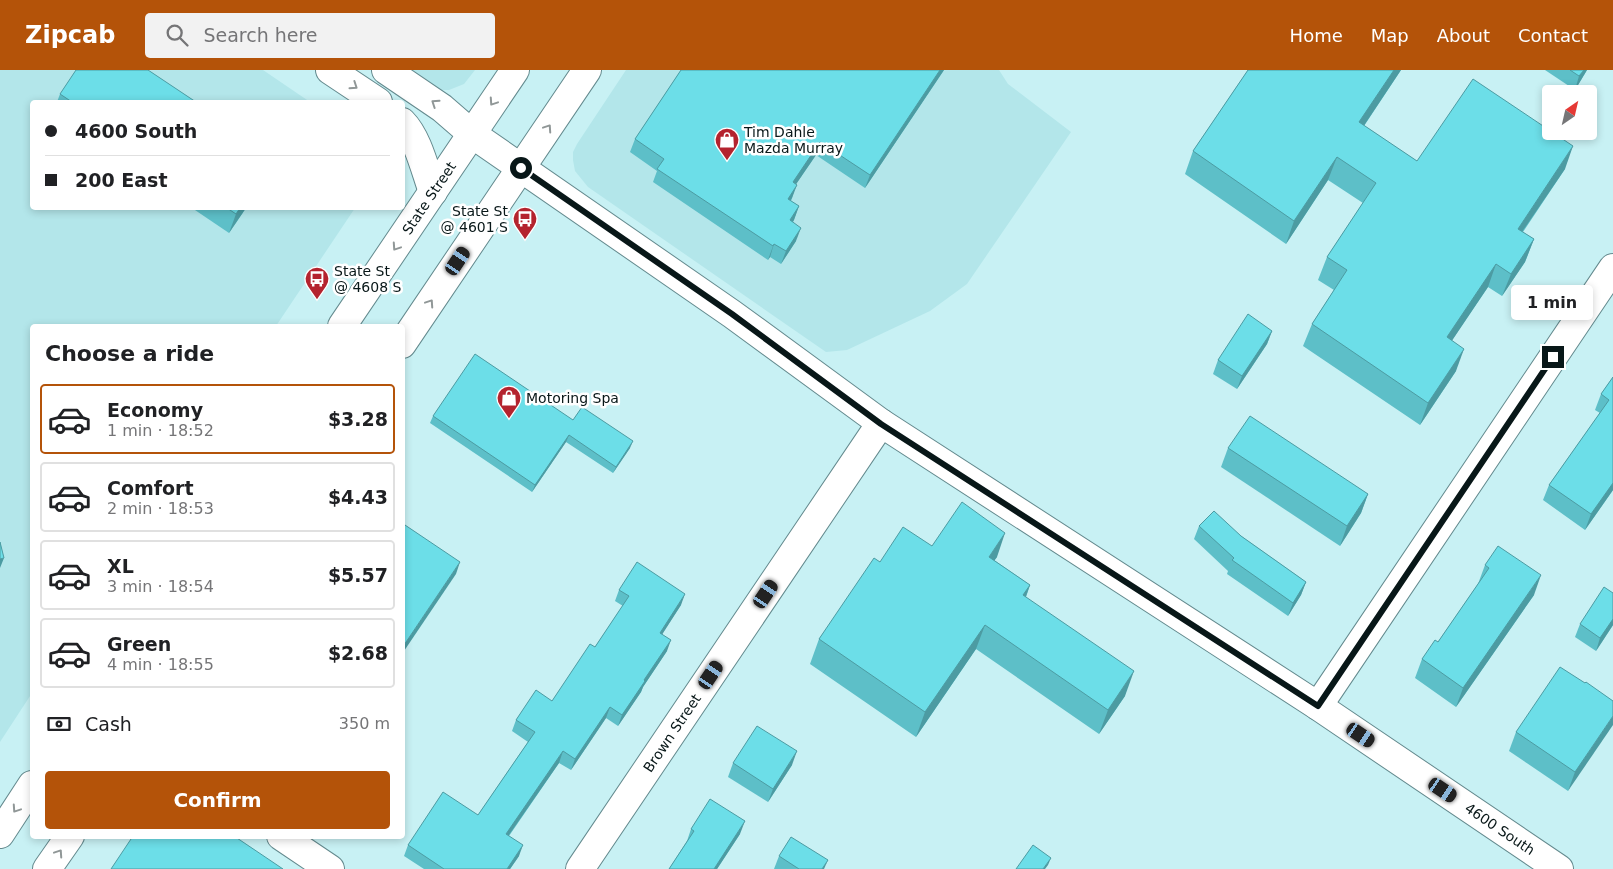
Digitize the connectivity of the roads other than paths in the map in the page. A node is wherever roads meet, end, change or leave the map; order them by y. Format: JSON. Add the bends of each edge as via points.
{"nodes":[{"id":1,"x":330,"y":70,"type":"edge"},
{"id":2,"x":386,"y":70,"type":"edge"},
{"id":3,"x":515,"y":70,"type":"edge"},
{"id":4,"x":587,"y":70,"type":"edge"},
{"id":5,"x":375,"y":100,"type":"edge"},
{"id":6,"x":405,"y":126,"type":"edge"},
{"id":7,"x":472,"y":134,"type":"junction"},
{"id":8,"x":521,"y":168,"type":"junction"},
{"id":9,"x":433,"y":192,"type":"junction"},
{"id":10,"x":1613,"y":268,"type":"edge"},
{"id":11,"x":343,"y":324,"type":"edge"},
{"id":12,"x":405,"y":340,"type":"edge"},
{"id":13,"x":881,"y":424,"type":"junction"},
{"id":14,"x":1318,"y":706,"type":"junction"},
{"id":15,"x":30,"y":788,"type":"edge"},
{"id":16,"x":0,"y":834,"type":"edge"},
{"id":17,"x":68,"y":839,"type":"edge"},
{"id":18,"x":285,"y":839,"type":"edge"},
{"id":19,"x":48,"y":869,"type":"edge"},
{"id":20,"x":330,"y":869,"type":"edge"},
{"id":21,"x":580,"y":869,"type":"edge"},
{"id":22,"x":1559,"y":869,"type":"edge"}],
"edges":[{"from":1,"to":5,"type":"street","one_way":true},
{"from":7,"to":2,"type":"street","name":"4600 South","one_way":true,"via":[[442,108]]},
{"from":3,"to":7,"type":"street","name":"State Street","one_way":true},
{"from":8,"to":4,"type":"street","one_way":true},
{"from":6,"to":9,"type":"street","via":[[417,145]]},
{"from":7,"to":8,"type":"street","name":"4600 South"},
{"from":7,"to":9,"type":"street","name":"State Street"},
{"from":12,"to":8,"type":"street","one_way":true},
{"from":8,"to":13,"type":"street","name":"4600 South","via":[[732,314]]},
{"from":9,"to":11,"type":"street","name":"State Street","one_way":true},
{"from":10,"to":14,"type":"street"},
{"from":13,"to":14,"type":"street","name":"4600 South"},
{"from":13,"to":21,"type":"street","name":"Brown Street"},
{"from":14,"to":22,"type":"street","name":"4600 South"},
{"from":15,"to":16,"type":"street","one_way":true},
{"from":19,"to":17,"type":"street","one_way":true},
{"from":18,"to":20,"type":"street"}]}
